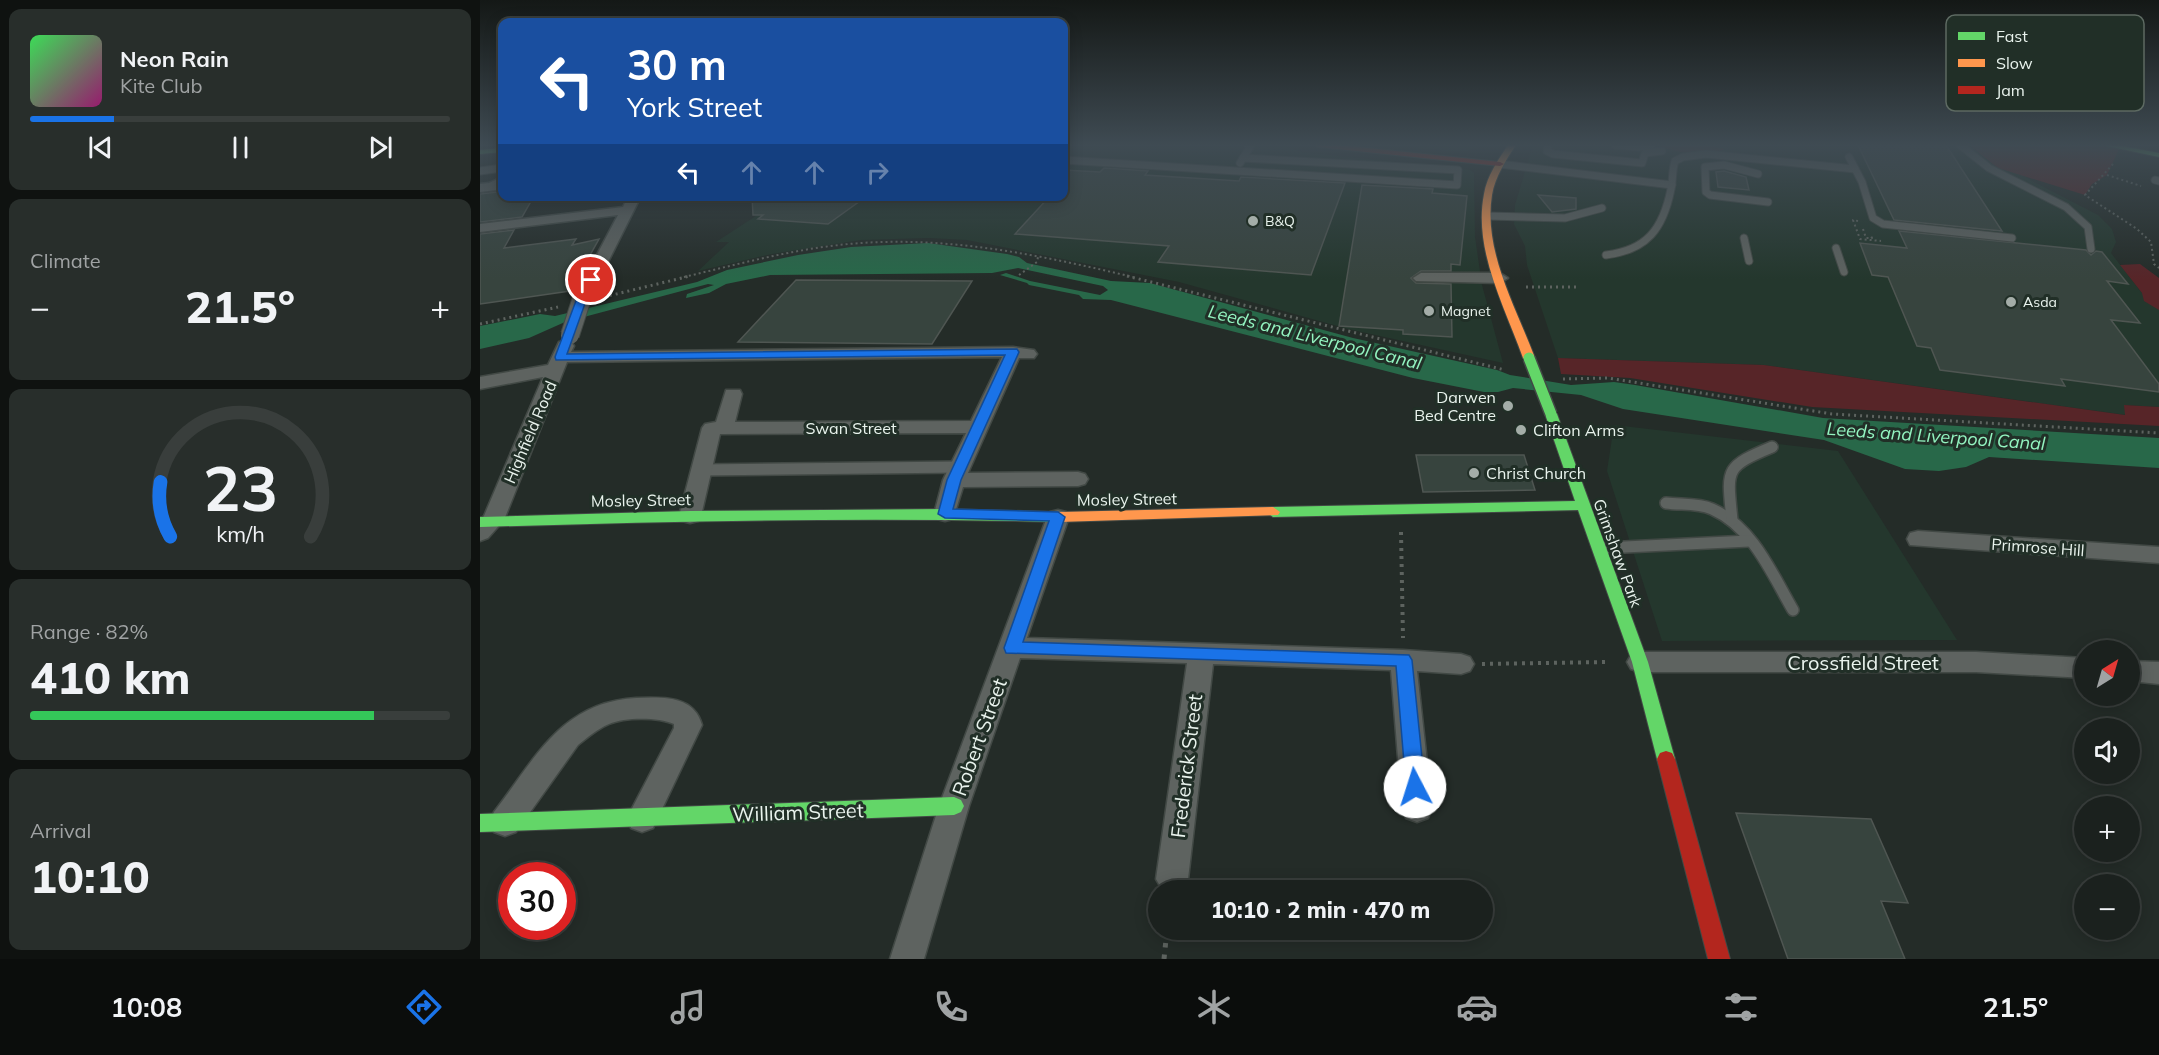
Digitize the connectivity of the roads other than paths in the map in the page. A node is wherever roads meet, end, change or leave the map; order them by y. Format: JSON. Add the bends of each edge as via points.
{"nodes":[{"id":1,"x":1490,"y":190,"type":"edge"},
{"id":2,"x":1670,"y":190,"type":"edge"},
{"id":3,"x":1706,"y":190,"type":"edge"},
{"id":4,"x":1864,"y":190,"type":"edge"},
{"id":5,"x":2032,"y":190,"type":"edge"},
{"id":6,"x":1768,"y":202,"type":"dead end"},
{"id":7,"x":632,"y":203,"type":"edge"},
{"id":8,"x":1602,"y":208,"type":"dead end"},
{"id":9,"x":1488,"y":216,"type":"junction"},
{"id":10,"x":480,"y":228,"type":"edge"},
{"id":11,"x":1744,"y":238,"type":"dead end"},
{"id":12,"x":2012,"y":238,"type":"dead end"},
{"id":13,"x":1836,"y":248,"type":"dead end"},
{"id":14,"x":2091,"y":249,"type":"dead end"},
{"id":15,"x":1606,"y":255,"type":"dead end"},
{"id":16,"x":1749,"y":261,"type":"dead end"},
{"id":17,"x":1844,"y":272,"type":"dead end"},
{"id":18,"x":1421,"y":278,"type":"dead end"},
{"id":19,"x":1500,"y":278,"type":"junction"},
{"id":20,"x":558,"y":363,"type":"junction"},
{"id":21,"x":480,"y":383,"type":"edge"},
{"id":22,"x":733,"y":394,"type":"dead end"},
{"id":23,"x":977,"y":427,"type":"junction"},
{"id":24,"x":718,"y":428,"type":"junction"},
{"id":25,"x":1773,"y":447,"type":"dead end"},
{"id":26,"x":700,"y":470,"type":"junction"},
{"id":27,"x":957,"y":473,"type":"junction"},
{"id":28,"x":1078,"y":479,"type":"dead end"},
{"id":29,"x":1666,"y":503,"type":"dead end"},
{"id":30,"x":1582,"y":505,"type":"junction"},
{"id":31,"x":945,"y":514,"type":"junction"},
{"id":32,"x":690,"y":516,"type":"junction"},
{"id":33,"x":1058,"y":517,"type":"junction"},
{"id":34,"x":1732,"y":520,"type":"junction"},
{"id":35,"x":484,"y":525,"type":"edge"},
{"id":36,"x":1918,"y":539,"type":"dead end"},
{"id":37,"x":1749,"y":541,"type":"junction"},
{"id":38,"x":1598,"y":548,"type":"junction"},
{"id":39,"x":2159,"y":555,"type":"edge"},
{"id":40,"x":1793,"y":610,"type":"dead end"},
{"id":41,"x":1012,"y":648,"type":"junction"},
{"id":42,"x":1201,"y":653,"type":"junction"},
{"id":43,"x":1403,"y":660,"type":"junction"},
{"id":44,"x":1640,"y":662,"type":"junction"},
{"id":45,"x":1461,"y":664,"type":"road end"},
{"id":46,"x":2074,"y":667,"type":"edge"},
{"id":47,"x":2140,"y":672,"type":"edge"},
{"id":48,"x":2159,"y":673,"type":"edge"},
{"id":49,"x":954,"y":806,"type":"junction"},
{"id":50,"x":1417,"y":808,"type":"dead end"},
{"id":51,"x":642,"y":818,"type":"junction"},
{"id":52,"x":492,"y":823,"type":"edge"},
{"id":53,"x":1172,"y":879,"type":"dead end"},
{"id":54,"x":907,"y":959,"type":"edge"},
{"id":55,"x":1719,"y":959,"type":"edge"}],
"edges":[{"from":1,"to":9,"type":"main road","name":"Grimshaw Park"},
{"from":2,"to":15,"type":"lane","via":[[1650,238],[1631,250]]},
{"from":3,"to":6,"type":"lane","via":[[1710,195]]},
{"from":4,"to":12,"type":"lane","via":[[1873,218],[1887,226]]},
{"from":5,"to":14,"type":"lane","via":[[2066,207],[2088,227]]},
{"from":7,"to":10,"type":"street"},
{"from":7,"to":20,"type":"street","name":"Highfield Road","bridge":true,"via":[[582,298]]},
{"from":8,"to":9,"type":"lane","via":[[1566,218]]},
{"from":9,"to":19,"type":"main road","name":"Grimshaw Park","via":[[1487,233]]},
{"from":11,"to":16,"type":"lane"},
{"from":13,"to":17,"type":"lane"},
{"from":18,"to":19,"type":"street"},
{"from":19,"to":30,"type":"main road","name":"Grimshaw Park","bridge":true},
{"from":20,"to":21,"type":"street"},
{"from":20,"to":23,"type":"street","via":[[1021,353]]},
{"from":20,"to":35,"type":"street","name":"Highfield Road"},
{"from":22,"to":24,"type":"street"},
{"from":23,"to":24,"type":"street","name":"Swan Street"},
{"from":23,"to":27,"type":"street"},
{"from":24,"to":26,"type":"street"},
{"from":25,"to":34,"type":"lane","via":[[1734,467],[1729,483]]},
{"from":26,"to":27,"type":"lane"},
{"from":26,"to":32,"type":"street"},
{"from":27,"to":28,"type":"street"},
{"from":27,"to":31,"type":"street"},
{"from":29,"to":34,"type":"lane","via":[[1710,508]]},
{"from":30,"to":33,"type":"main road","name":"Mosley Street"},
{"from":30,"to":38,"type":"main road","name":"Grimshaw Park"},
{"from":31,"to":32,"type":"main road","name":"Mosley Street"},
{"from":31,"to":33,"type":"main road","name":"Mosley Street"},
{"from":32,"to":35,"type":"main road","name":"Mosley Street"},
{"from":33,"to":41,"type":"street","name":"Robert Street"},
{"from":34,"to":37,"type":"lane"},
{"from":36,"to":39,"type":"street","name":"Primrose Hill"},
{"from":37,"to":38,"type":"lane"},
{"from":37,"to":40,"type":"lane"},
{"from":38,"to":44,"type":"main road","name":"Grimshaw Park"},
{"from":41,"to":42,"type":"street"},
{"from":41,"to":49,"type":"street","name":"Robert Street"},
{"from":42,"to":43,"type":"street"},
{"from":42,"to":53,"type":"street","name":"Frederick Street"},
{"from":43,"to":45,"type":"street"},
{"from":43,"to":50,"type":"street"},
{"from":44,"to":46,"type":"street","name":"Crossfield Street","via":[[1976,662]]},
{"from":44,"to":55,"type":"main road","name":"Grimshaw Park"},
{"from":47,"to":48,"type":"street"},
{"from":49,"to":51,"type":"main road","name":"William Street"},
{"from":49,"to":54,"type":"street","name":"Robert Street"},
{"from":51,"to":52,"type":"main road","name":"William Street"},
{"from":51,"to":52,"type":"street","name":"William Street","via":[[688,729],[683,715],[675,711],[622,709],[608,712],[580,728]]}]}
